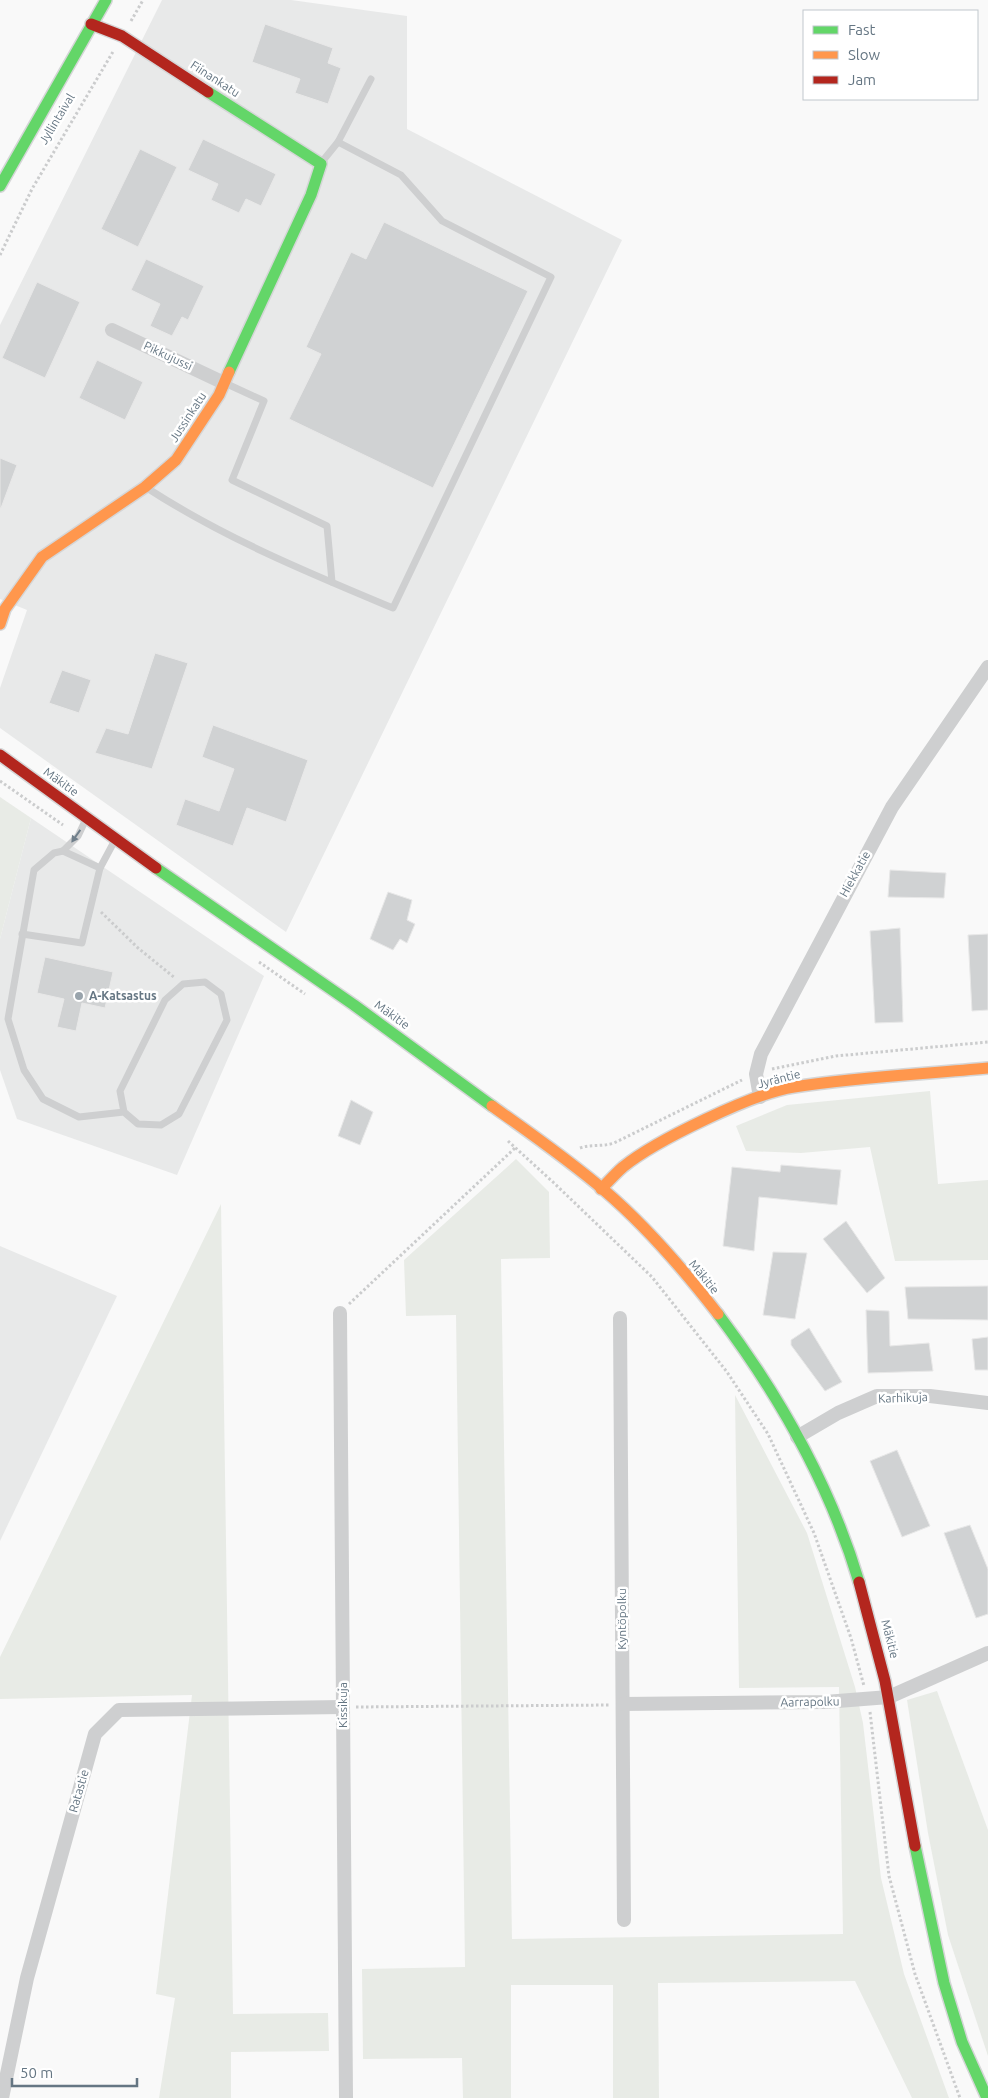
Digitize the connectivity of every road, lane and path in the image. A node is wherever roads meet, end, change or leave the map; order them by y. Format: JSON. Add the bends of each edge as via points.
{"nodes":[{"id":1,"x":106,"y":0,"type":"edge"},
{"id":2,"x":143,"y":0,"type":"edge"},
{"id":3,"x":91,"y":24,"type":"junction"},
{"id":4,"x":122,"y":36,"type":"junction"},
{"id":5,"x":371,"y":79,"type":"dead end"},
{"id":6,"x":338,"y":142,"type":"junction"},
{"id":7,"x":321,"y":164,"type":"junction"},
{"id":8,"x":0,"y":186,"type":"edge"},
{"id":9,"x":0,"y":255,"type":"edge"},
{"id":10,"x":112,"y":330,"type":"dead end"},
{"id":11,"x":224,"y":383,"type":"junction"},
{"id":12,"x":145,"y":487,"type":"junction"},
{"id":13,"x":332,"y":582,"type":"junction"},
{"id":14,"x":0,"y":624,"type":"edge"},
{"id":15,"x":988,"y":667,"type":"edge"},
{"id":16,"x":0,"y":755,"type":"edge"},
{"id":17,"x":86,"y":818,"type":"junction"},
{"id":18,"x":115,"y":839,"type":"junction"},
{"id":19,"x":63,"y":851,"type":"junction"},
{"id":20,"x":100,"y":868,"type":"junction"},
{"id":21,"x":92,"y":903,"type":"junction"},
{"id":22,"x":22,"y":934,"type":"junction"},
{"id":23,"x":184,"y":984,"type":"junction"},
{"id":24,"x":988,"y":1068,"type":"edge"},
{"id":25,"x":760,"y":1097,"type":"junction"},
{"id":26,"x":124,"y":1112,"type":"junction"},
{"id":27,"x":515,"y":1148,"type":"dead end"},
{"id":28,"x":554,"y":1183,"type":"dead end"},
{"id":29,"x":601,"y":1189,"type":"junction"},
{"id":30,"x":340,"y":1312,"type":"joint"},
{"id":31,"x":620,"y":1318,"type":"dead end"},
{"id":32,"x":988,"y":1403,"type":"edge"},
{"id":33,"x":796,"y":1437,"type":"junction"},
{"id":34,"x":988,"y":1653,"type":"edge"},
{"id":35,"x":889,"y":1697,"type":"junction"},
{"id":36,"x":868,"y":1700,"type":"junction"},
{"id":37,"x":623,"y":1704,"type":"junction"},
{"id":38,"x":343,"y":1707,"type":"junction"},
{"id":39,"x":624,"y":1920,"type":"dead end"},
{"id":40,"x":2,"y":2098,"type":"edge"},
{"id":41,"x":346,"y":2098,"type":"edge"},
{"id":42,"x":960,"y":2098,"type":"edge"},
{"id":43,"x":987,"y":2098,"type":"edge"}],
"edges":[{"from":1,"to":3,"type":"street","name":"Jyllintaival"},
{"from":2,"to":4,"type":"path","name":"Jyllintaival"},
{"from":3,"to":4,"type":"street","name":"Fiinankatu"},
{"from":3,"to":8,"type":"street","name":"Jyllintaival"},
{"from":4,"to":7,"type":"street","name":"Fiinankatu"},
{"from":4,"to":9,"type":"path","name":"Jyllintaival","via":[[32,189]]},
{"from":5,"to":6,"type":"lane"},
{"from":6,"to":7,"type":"lane"},
{"from":6,"to":13,"type":"lane","via":[[401,175],[442,221],[551,277],[393,608]]},
{"from":7,"to":11,"type":"street","name":"Jussinkatu","via":[[311,194]]},
{"from":10,"to":11,"type":"street","name":"Pikkujussi"},
{"from":11,"to":12,"type":"street","name":"Jussinkatu","via":[[176,460]]},
{"from":11,"to":13,"type":"lane","via":[[264,401],[232,480],[327,526]]},
{"from":12,"to":13,"type":"lane","via":[[179,509],[284,562]]},
{"from":12,"to":14,"type":"street","name":"Jussinkatu","via":[[42,557],[5,609]]},
{"from":15,"to":25,"type":"street","name":"Hiekkatie","via":[[892,807],[845,893],[761,1054],[756,1074]]},
{"from":16,"to":17,"type":"street","name":"Mäkitie"},
{"from":17,"to":18,"type":"street","name":"Mäkitie"},
{"from":17,"to":19,"type":"lane","one_way":true,"via":[[78,836]]},
{"from":18,"to":20,"type":"lane"},
{"from":18,"to":29,"type":"street","name":"Mäkitie","via":[[302,966],[569,1162]]},
{"from":19,"to":20,"type":"lane"},
{"from":19,"to":22,"type":"lane","via":[[54,853],[34,870]]},
{"from":20,"to":21,"type":"lane"},
{"from":21,"to":22,"type":"lane","via":[[82,943]]},
{"from":21,"to":23,"type":"path","via":[[138,948]]},
{"from":22,"to":26,"type":"lane","via":[[8,1019],[24,1070],[43,1099],[79,1117]]},
{"from":23,"to":26,"type":"lane","via":[[165,1000],[120,1091]]},
{"from":23,"to":26,"type":"lane","via":[[205,982],[221,994],[227,1020],[179,1114],[161,1125],[138,1124]]},
{"from":24,"to":25,"type":"street","name":"Jyräntie","via":[[794,1087]]},
{"from":25,"to":29,"type":"street","name":"Jyräntie","via":[[662,1143],[623,1167]]},
{"from":27,"to":30,"type":"path"},
{"from":28,"to":36,"type":"path","via":[[652,1277],[727,1372],[768,1434],[814,1533],[851,1638]]},
{"from":29,"to":33,"type":"street","name":"Mäkitie","via":[[632,1216],[674,1261],[720,1318],[769,1388]]},
{"from":30,"to":38,"type":"street","name":"Kissikuja"},
{"from":31,"to":37,"type":"street","name":"Kyntöpolku"},
{"from":32,"to":33,"type":"street","name":"Karhikuja","via":[[930,1396],[877,1396]]},
{"from":33,"to":35,"type":"street","name":"Mäkitie","via":[[828,1498],[852,1559],[877,1636]]},
{"from":34,"to":35,"type":"street","name":"Aarrapolku"},
{"from":35,"to":36,"type":"street","name":"Aarrapolku"},
{"from":35,"to":43,"type":"street","name":"Mäkitie","via":[[930,1930],[962,2043]]},
{"from":36,"to":37,"type":"street","name":"Aarrapolku"},
{"from":36,"to":42,"type":"path","via":[[889,1876],[915,1974]]},
{"from":37,"to":38,"type":"path"},
{"from":37,"to":39,"type":"street","name":"Kyntöpolku"},
{"from":38,"to":40,"type":"street","name":"Ratastie","via":[[120,1710],[95,1734],[26,1978]]},
{"from":38,"to":41,"type":"street","name":"Kissikuja"}]}
